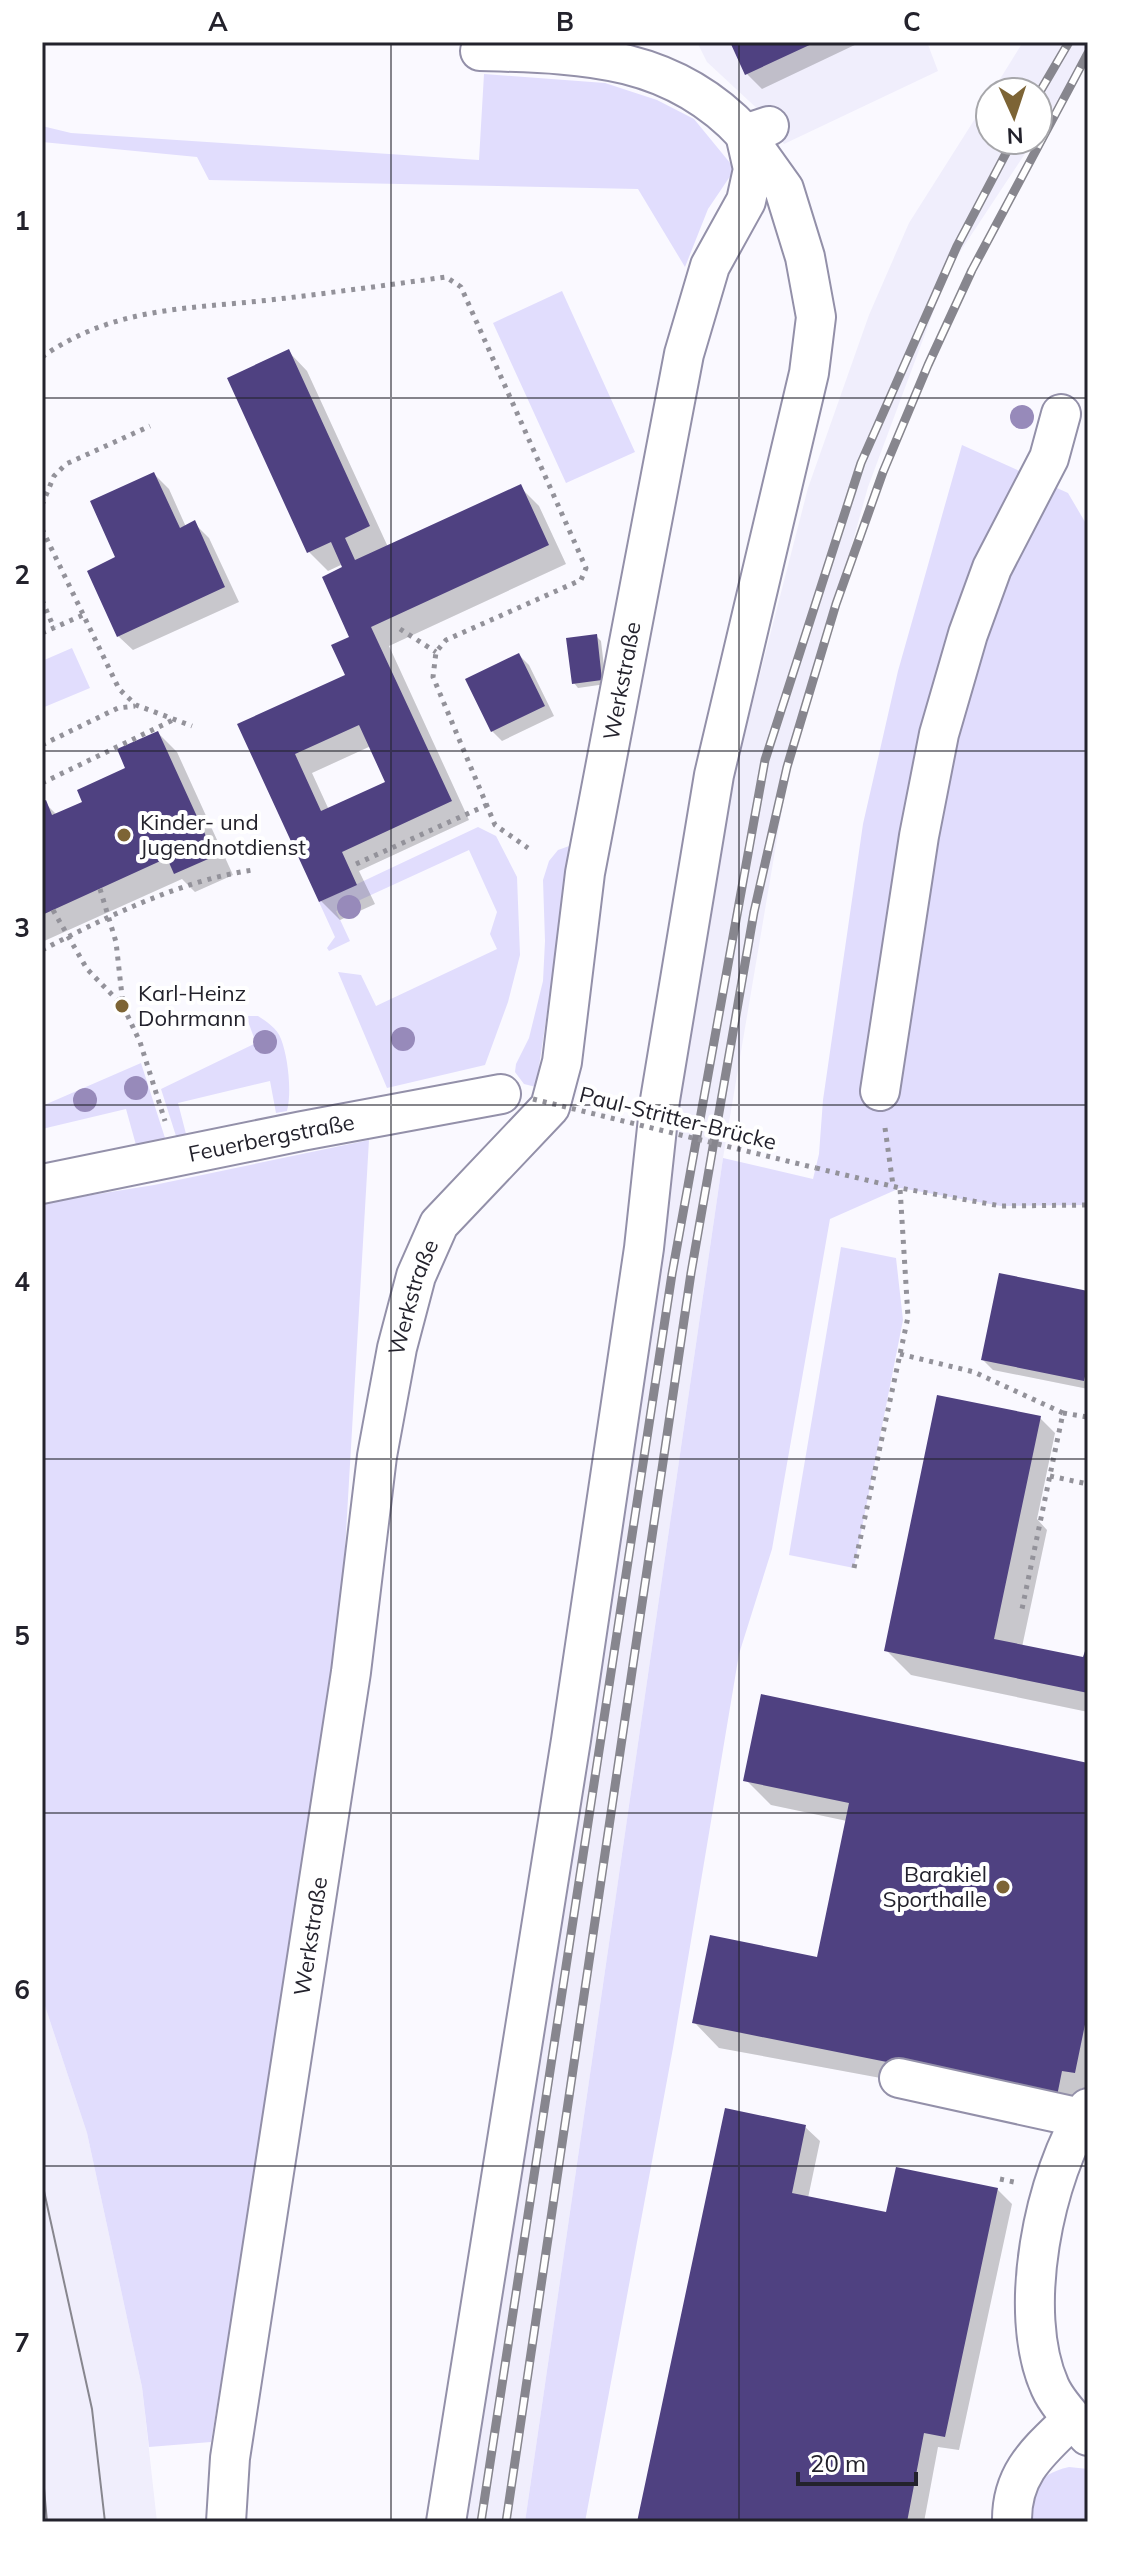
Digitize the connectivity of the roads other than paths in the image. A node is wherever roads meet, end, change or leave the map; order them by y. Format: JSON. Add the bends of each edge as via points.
{"nodes":[{"id":1,"x":480,"y":51,"type":"dead end"},
{"id":2,"x":758,"y":130,"type":"junction"},
{"id":3,"x":1061,"y":414,"type":"dead end"},
{"id":4,"x":880,"y":1091,"type":"road end"},
{"id":5,"x":517,"y":1097,"type":"road end"},
{"id":6,"x":42,"y":1184,"type":"edge"},
{"id":7,"x":899,"y":2078,"type":"dead end"},
{"id":8,"x":1085,"y":2113,"type":"edge"},
{"id":9,"x":1080,"y":2427,"type":"edge"},
{"id":10,"x":226,"y":2522,"type":"edge"},
{"id":11,"x":446,"y":2522,"type":"edge"},
{"id":12,"x":1012,"y":2522,"type":"edge"}],
"edges":[{"from":1,"to":2,"type":"street","via":[[615,60],[665,77]]},
{"from":2,"to":10,"type":"street","name":"Werkstraße","via":[[746,201],[710,266],[684,354],[585,873],[562,1062],[550,1107],[439,1224],[416,1276],[397,1348],[230,2458]]},
{"from":2,"to":11,"type":"street","via":[[805,257],[816,317],[809,373],[714,775],[660,1100],[644,1248],[573,1725]]},
{"from":3,"to":4,"type":"street","via":[[1049,458],[992,568],[939,734]]},
{"from":5,"to":6,"type":"street","name":"Feuerbergstraße"},
{"from":7,"to":8,"type":"street"},
{"from":8,"to":9,"type":"street","via":[[1053,2190],[1036,2289],[1042,2365],[1051,2390]]},
{"from":9,"to":12,"type":"street","via":[[1020,2475]]}]}
